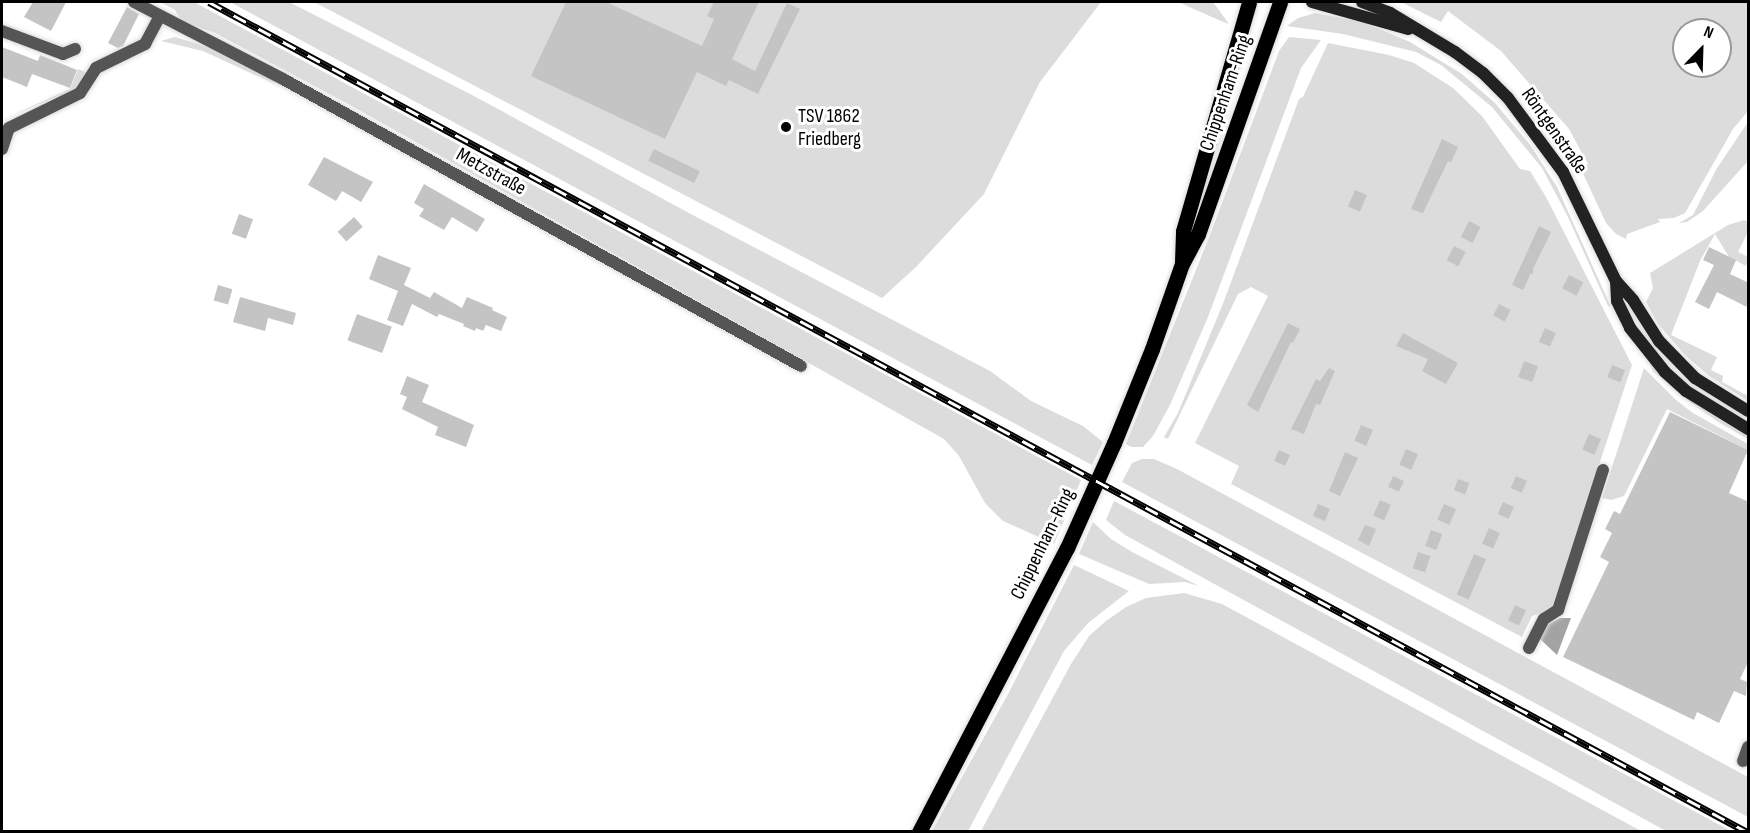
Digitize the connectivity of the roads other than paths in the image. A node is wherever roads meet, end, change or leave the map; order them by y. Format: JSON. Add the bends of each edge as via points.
{"nodes":[{"id":1,"x":134,"y":2,"type":"edge"},
{"id":2,"x":1249,"y":2,"type":"edge"},
{"id":3,"x":1280,"y":2,"type":"edge"},
{"id":4,"x":1312,"y":2,"type":"edge"},
{"id":5,"x":1362,"y":2,"type":"edge"},
{"id":6,"x":160,"y":16,"type":"junction"},
{"id":7,"x":2,"y":31,"type":"edge"},
{"id":8,"x":1423,"y":33,"type":"junction"},
{"id":9,"x":75,"y":49,"type":"dead end"},
{"id":10,"x":2,"y":149,"type":"edge"},
{"id":11,"x":1182,"y":264,"type":"junction"},
{"id":12,"x":1616,"y":281,"type":"junction"},
{"id":13,"x":801,"y":366,"type":"dead end"},
{"id":14,"x":1749,"y":411,"type":"edge"},
{"id":15,"x":1749,"y":429,"type":"edge"},
{"id":16,"x":1603,"y":470,"type":"dead end"},
{"id":17,"x":1529,"y":648,"type":"dead end"},
{"id":18,"x":1749,"y":747,"type":"edge"},
{"id":19,"x":1743,"y":761,"type":"dead end"},
{"id":20,"x":919,"y":831,"type":"edge"}],
"edges":[{"from":1,"to":6,"type":"street","name":"Metzstraße"},
{"from":2,"to":11,"type":"main road","name":"Chippenham-Ring","via":[[1183,231]]},
{"from":3,"to":11,"type":"main road","name":"Chippenham-Ring","via":[[1222,170]]},
{"from":4,"to":8,"type":"street","name":"Röntgenstraße"},
{"from":5,"to":8,"type":"street","name":"Röntgenstraße"},
{"from":6,"to":10,"type":"street","via":[[144,44],[96,68],[80,93],[9,128]]},
{"from":6,"to":13,"type":"street","name":"Metzstraße","via":[[283,79]]},
{"from":7,"to":9,"type":"street","via":[[63,54]]},
{"from":8,"to":12,"type":"street","name":"Röntgenstraße","via":[[1483,73],[1528,123],[1563,172]]},
{"from":11,"to":20,"type":"main road","name":"Chippenham-Ring","via":[[1137,388],[1066,548]]},
{"from":12,"to":14,"type":"street","name":"Röntgenstraße","via":[[1659,341],[1680,363],[1704,384]]},
{"from":12,"to":15,"type":"street","name":"Röntgenstraße","via":[[1619,308],[1665,372],[1709,407]]},
{"from":16,"to":17,"type":"street","via":[[1558,610],[1544,619]]},
{"from":18,"to":19,"type":"street"}]}
